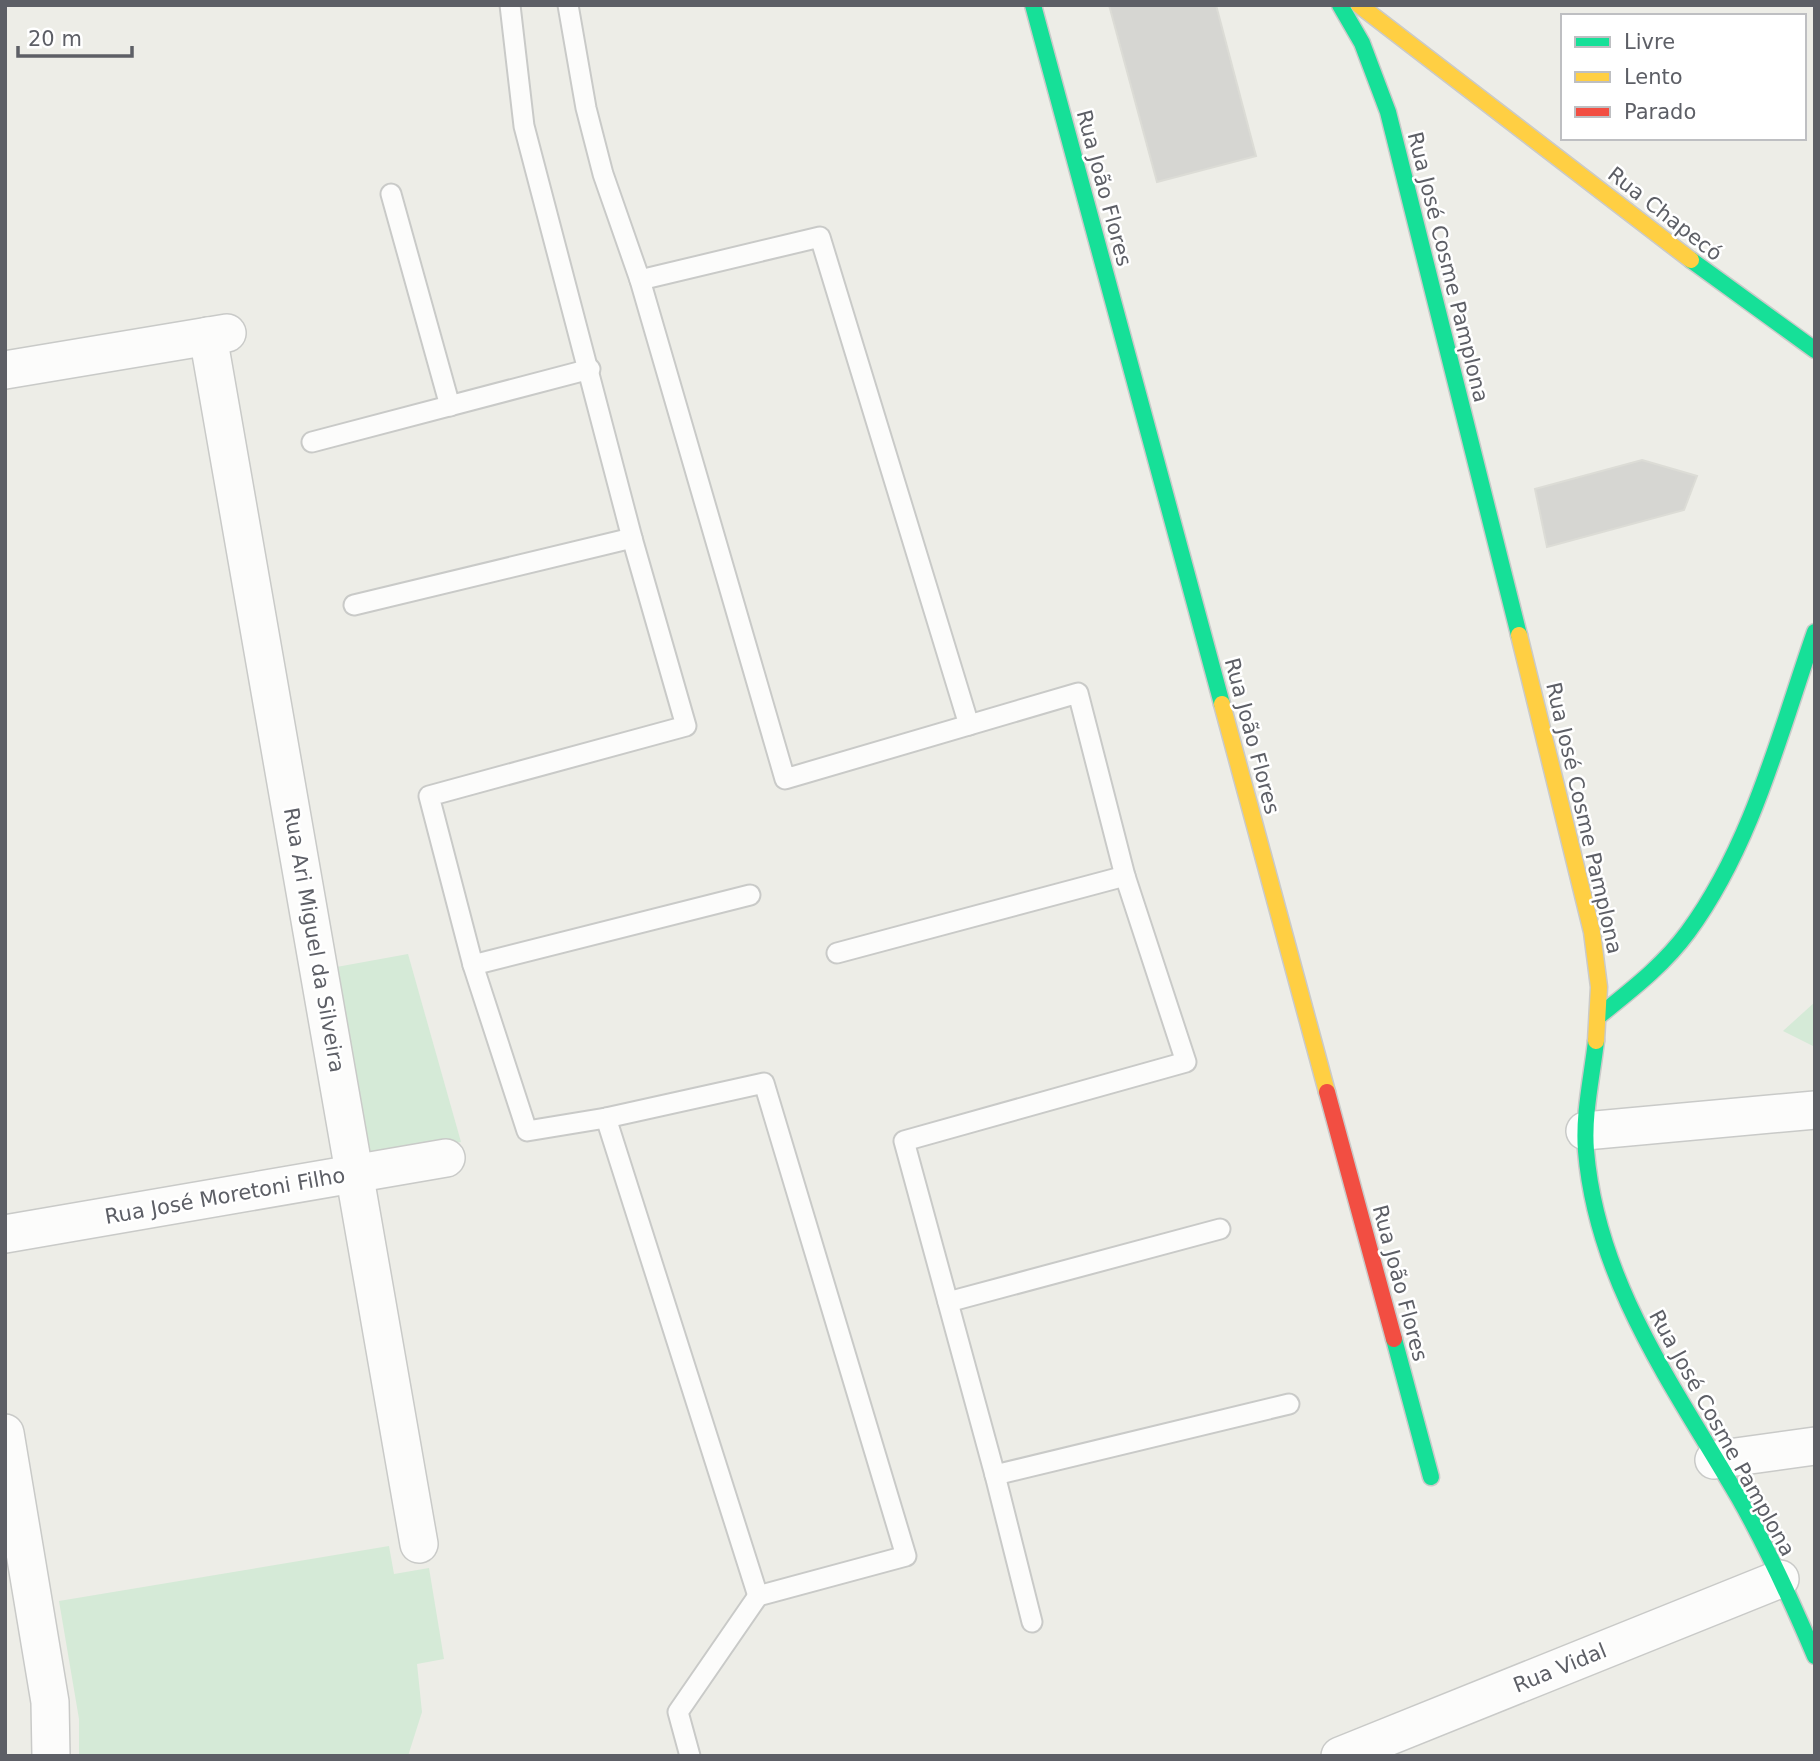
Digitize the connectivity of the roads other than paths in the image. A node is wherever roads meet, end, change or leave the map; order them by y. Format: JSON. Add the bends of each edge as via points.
{"nodes":[{"id":1,"x":510,"y":5,"type":"edge"},
{"id":2,"x":568,"y":5,"type":"edge"},
{"id":3,"x":1033,"y":5,"type":"edge"},
{"id":4,"x":1340,"y":5,"type":"edge"},
{"id":5,"x":1359,"y":5,"type":"edge"},
{"id":6,"x":391,"y":194,"type":"dead end"},
{"id":7,"x":639,"y":280,"type":"junction"},
{"id":8,"x":1815,"y":350,"type":"edge"},
{"id":9,"x":590,"y":369,"type":"junction"},
{"id":10,"x":5,"y":370,"type":"edge"},
{"id":11,"x":450,"y":406,"type":"junction"},
{"id":12,"x":312,"y":442,"type":"dead end"},
{"id":13,"x":632,"y":538,"type":"junction"},
{"id":14,"x":354,"y":605,"type":"dead end"},
{"id":15,"x":1815,"y":632,"type":"edge"},
{"id":16,"x":969,"y":725,"type":"junction"},
{"id":17,"x":1125,"y":876,"type":"junction"},
{"id":18,"x":750,"y":895,"type":"dead end"},
{"id":19,"x":837,"y":953,"type":"dead end"},
{"id":20,"x":473,"y":965,"type":"junction"},
{"id":21,"x":1599,"y":1016,"type":"junction"},
{"id":22,"x":1815,"y":1110,"type":"edge"},
{"id":23,"x":606,"y":1118,"type":"junction"},
{"id":24,"x":1585,"y":1131,"type":"junction"},
{"id":25,"x":446,"y":1158,"type":"dead end"},
{"id":26,"x":355,"y":1173,"type":"junction"},
{"id":27,"x":1220,"y":1228,"type":"dead end"},
{"id":28,"x":5,"y":1234,"type":"edge"},
{"id":29,"x":948,"y":1302,"type":"junction"},
{"id":30,"x":1289,"y":1404,"type":"dead end"},
{"id":31,"x":5,"y":1433,"type":"edge"},
{"id":32,"x":1815,"y":1446,"type":"edge"},
{"id":33,"x":1815,"y":1469,"type":"edge"},
{"id":34,"x":1721,"y":1470,"type":"junction"},
{"id":35,"x":995,"y":1475,"type":"junction"},
{"id":36,"x":1431,"y":1477,"type":"dead end"},
{"id":37,"x":419,"y":1544,"type":"dead end"},
{"id":38,"x":1780,"y":1579,"type":"junction"},
{"id":39,"x":758,"y":1596,"type":"junction"},
{"id":40,"x":1032,"y":1622,"type":"dead end"},
{"id":41,"x":1815,"y":1656,"type":"edge"},
{"id":42,"x":51,"y":1756,"type":"edge"},
{"id":43,"x":690,"y":1756,"type":"edge"},
{"id":44,"x":1340,"y":1756,"type":"edge"}],
"edges":[{"from":1,"to":9,"type":"lane","via":[[524,126]]},
{"from":2,"to":7,"type":"lane","via":[[603,174]]},
{"from":3,"to":36,"type":"street","name":"Rua João Flores"},
{"from":4,"to":21,"type":"street","name":"Rua José Cosme Pamplona","via":[[1373,67],[1391,125],[1586,904],[1597,955]]},
{"from":5,"to":8,"type":"street","name":"Rua Chapecó","via":[[1723,285]]},
{"from":6,"to":11,"type":"lane"},
{"from":7,"to":16,"type":"lane","via":[[820,237]]},
{"from":7,"to":16,"type":"lane","via":[[785,779]]},
{"from":9,"to":11,"type":"lane"},
{"from":9,"to":13,"type":"lane"},
{"from":10,"to":26,"type":"street","name":"Rua Ari Miguel da Silveira","via":[[217,334]]},
{"from":11,"to":12,"type":"lane"},
{"from":13,"to":14,"type":"lane"},
{"from":13,"to":20,"type":"lane","via":[[686,726],[429,796]]},
{"from":15,"to":21,"type":"street","via":[[1751,808],[1707,904],[1661,964]]},
{"from":16,"to":17,"type":"lane","via":[[1078,693]]},
{"from":17,"to":19,"type":"lane"},
{"from":17,"to":29,"type":"lane","via":[[1186,1062],[905,1141]]},
{"from":18,"to":20,"type":"lane"},
{"from":20,"to":23,"type":"lane","via":[[527,1131]]},
{"from":21,"to":24,"type":"street","name":"Rua José Cosme Pamplona"},
{"from":22,"to":24,"type":"street"},
{"from":23,"to":39,"type":"lane"},
{"from":23,"to":39,"type":"lane","via":[[764,1083],[906,1556]]},
{"from":24,"to":34,"type":"street","name":"Rua José Cosme Pamplona","via":[[1593,1194],[1614,1272],[1639,1335]]},
{"from":25,"to":26,"type":"street","name":"Rua José Moretoni Filho"},
{"from":26,"to":28,"type":"street","name":"Rua José Moretoni Filho"},
{"from":26,"to":37,"type":"street","name":"Rua Ari Miguel da Silveira"},
{"from":27,"to":29,"type":"lane"},
{"from":29,"to":35,"type":"lane"},
{"from":30,"to":35,"type":"lane"},
{"from":31,"to":42,"type":"street","via":[[50,1702]]},
{"from":32,"to":34,"type":"street"},
{"from":33,"to":34,"type":"street"},
{"from":34,"to":38,"type":"street","name":"Rua José Cosme Pamplona"},
{"from":35,"to":40,"type":"lane"},
{"from":38,"to":41,"type":"street","name":"Rua José Cosme Pamplona"},
{"from":38,"to":44,"type":"street","name":"Rua Vidal"},
{"from":39,"to":43,"type":"lane","via":[[678,1712]]}]}
